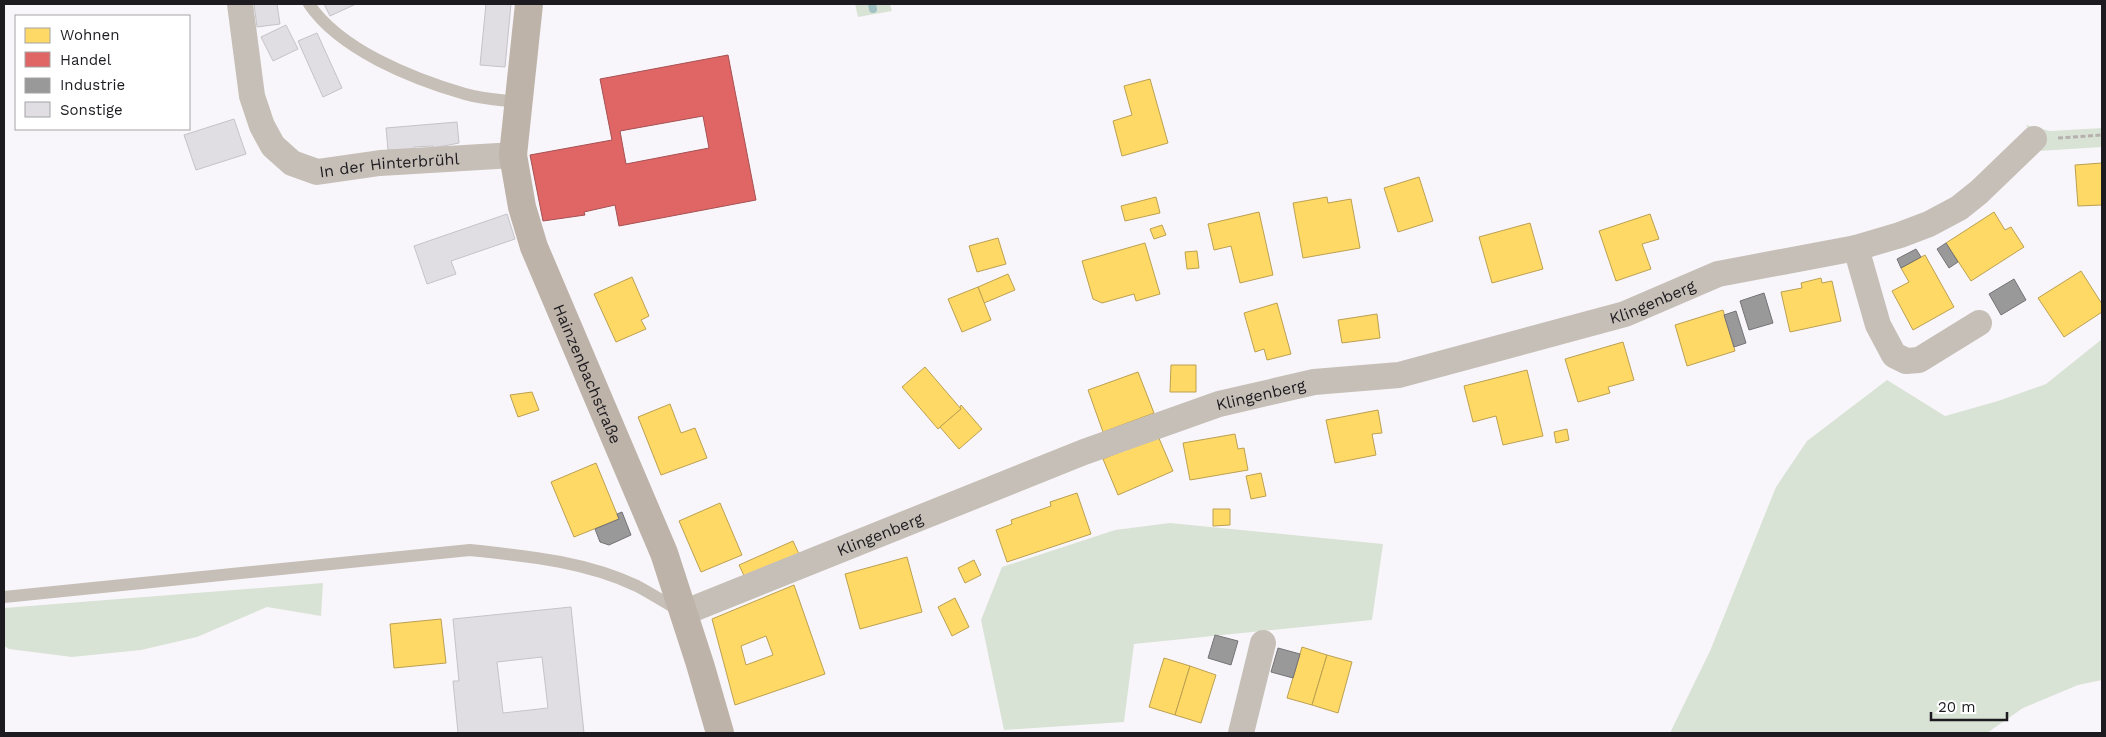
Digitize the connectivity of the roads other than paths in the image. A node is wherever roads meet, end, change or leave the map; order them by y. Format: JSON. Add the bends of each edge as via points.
{"nodes":[{"id":1,"x":240,"y":4,"type":"edge"},
{"id":2,"x":309,"y":4,"type":"edge"},
{"id":3,"x":529,"y":4,"type":"edge"},
{"id":4,"x":518,"y":102,"type":"junction"},
{"id":5,"x":2034,"y":139,"type":"road end"},
{"id":6,"x":513,"y":155,"type":"junction"},
{"id":7,"x":1856,"y":248,"type":"junction"},
{"id":8,"x":1979,"y":323,"type":"dead end"},
{"id":9,"x":4,"y":597,"type":"edge"},
{"id":10,"x":683,"y":612,"type":"junction"},
{"id":11,"x":1264,"y":643,"type":"dead end"},
{"id":12,"x":720,"y":733,"type":"edge"},
{"id":13,"x":1241,"y":733,"type":"edge"}],
"edges":[{"from":1,"to":6,"type":"street","name":"In der Hinterbrühl","via":[[252,96],[273,146],[292,163],[317,172],[380,163]]},
{"from":2,"to":4,"type":"lane","via":[[317,16],[347,42],[407,74],[467,94]]},
{"from":3,"to":4,"type":"street","name":"Hainzenbachstraße"},
{"from":4,"to":6,"type":"street","name":"Hainzenbachstraße"},
{"from":5,"to":7,"type":"street","name":"Klingenberg","via":[[1958,208],[1929,224]]},
{"from":6,"to":10,"type":"street","name":"Hainzenbachstraße","via":[[522,207],[534,247],[664,553]]},
{"from":7,"to":8,"type":"street","via":[[1878,325],[1894,355],[1906,361],[1919,360]]},
{"from":7,"to":10,"type":"street","name":"Klingenberg","via":[[1718,274],[1626,314],[1399,376],[1314,382],[1218,404],[1084,452]]},
{"from":9,"to":10,"type":"lane","via":[[470,550],[533,557],[586,568],[636,586]]},
{"from":10,"to":12,"type":"street","name":"Hainzenbachstraße"},
{"from":11,"to":13,"type":"street"}]}
